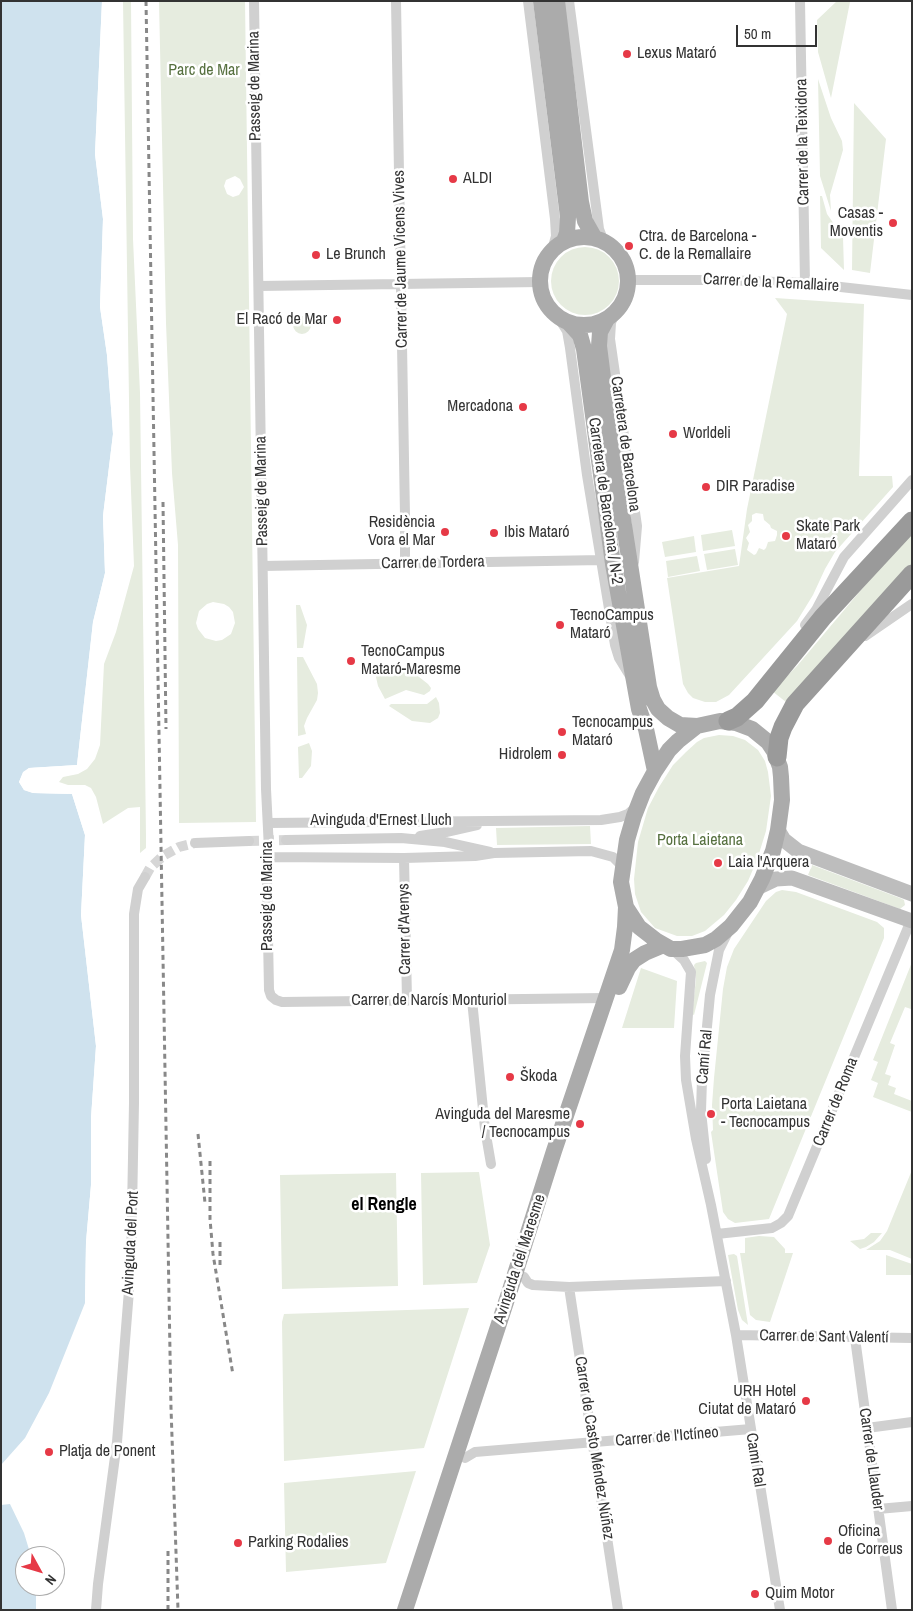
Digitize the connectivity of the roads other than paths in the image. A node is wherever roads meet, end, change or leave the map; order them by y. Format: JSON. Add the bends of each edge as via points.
{"nodes":[{"id":1,"x":254,"y":1,"type":"edge"},
{"id":2,"x":396,"y":1,"type":"edge"},
{"id":3,"x":528,"y":1,"type":"edge"},
{"id":4,"x":541,"y":1,"type":"edge"},
{"id":5,"x":557,"y":1,"type":"edge"},
{"id":6,"x":569,"y":1,"type":"edge"},
{"id":7,"x":800,"y":1,"type":"edge"},
{"id":8,"x":600,"y":239,"type":"junction"},
{"id":9,"x":558,"y":246,"type":"junction"},
{"id":10,"x":629,"y":280,"type":"junction"},
{"id":11,"x":540,"y":282,"type":"junction"},
{"id":12,"x":805,"y":283,"type":"junction"},
{"id":13,"x":401,"y":284,"type":"junction"},
{"id":14,"x":258,"y":286,"type":"junction"},
{"id":15,"x":912,"y":295,"type":"edge"},
{"id":16,"x":610,"y":316,"type":"junction"},
{"id":17,"x":564,"y":320,"type":"junction"},
{"id":18,"x":912,"y":480,"type":"edge"},
{"id":19,"x":405,"y":516,"type":"tunnel mouth"},
{"id":20,"x":912,"y":521,"type":"edge"},
{"id":21,"x":405,"y":548,"type":"tunnel mouth"},
{"id":22,"x":602,"y":560,"type":"junction"},
{"id":23,"x":405,"y":564,"type":"junction"},
{"id":24,"x":263,"y":566,"type":"junction"},
{"id":25,"x":912,"y":574,"type":"edge"},
{"id":26,"x":912,"y":604,"type":"edge"},
{"id":27,"x":835,"y":659,"type":"junction"},
{"id":28,"x":775,"y":675,"type":"junction"},
{"id":29,"x":634,"y":682,"type":"junction"},
{"id":30,"x":728,"y":721,"type":"junction"},
{"id":31,"x":698,"y":726,"type":"junction"},
{"id":32,"x":777,"y":757,"type":"junction"},
{"id":33,"x":655,"y":771,"type":"junction"},
{"id":34,"x":637,"y":806,"type":"junction"},
{"id":35,"x":494,"y":821,"type":"junction"},
{"id":36,"x":268,"y":822,"type":"junction"},
{"id":37,"x":778,"y":830,"type":"junction"},
{"id":38,"x":401,"y":838,"type":"junction"},
{"id":39,"x":286,"y":840,"type":"tunnel mouth"},
{"id":40,"x":249,"y":841,"type":"tunnel mouth"},
{"id":41,"x":195,"y":843,"type":"tunnel mouth"},
{"id":42,"x":494,"y":852,"type":"junction"},
{"id":43,"x":269,"y":857,"type":"junction"},
{"id":44,"x":404,"y":858,"type":"junction"},
{"id":45,"x":622,"y":866,"type":"junction"},
{"id":46,"x":145,"y":877,"type":"tunnel mouth"},
{"id":47,"x":757,"y":888,"type":"junction"},
{"id":48,"x":912,"y":894,"type":"edge"},
{"id":49,"x":626,"y":908,"type":"junction"},
{"id":50,"x":911,"y":920,"type":"edge"},
{"id":51,"x":731,"y":926,"type":"junction"},
{"id":52,"x":668,"y":947,"type":"junction"},
{"id":53,"x":268,"y":981,"type":"joint"},
{"id":54,"x":605,"y":998,"type":"junction"},
{"id":55,"x":406,"y":1000,"type":"junction"},
{"id":56,"x":472,"y":1000,"type":"junction"},
{"id":57,"x":491,"y":1164,"type":"dead end"},
{"id":58,"x":708,"y":1192,"type":"junction"},
{"id":59,"x":717,"y":1234,"type":"junction"},
{"id":60,"x":524,"y":1277,"type":"junction"},
{"id":61,"x":726,"y":1281,"type":"junction"},
{"id":62,"x":569,"y":1287,"type":"junction"},
{"id":63,"x":736,"y":1336,"type":"junction"},
{"id":64,"x":855,"y":1338,"type":"junction"},
{"id":65,"x":912,"y":1338,"type":"edge"},
{"id":66,"x":912,"y":1422,"type":"edge"},
{"id":67,"x":867,"y":1428,"type":"junction"},
{"id":68,"x":751,"y":1429,"type":"junction"},
{"id":69,"x":593,"y":1444,"type":"junction"},
{"id":70,"x":465,"y":1458,"type":"junction"},
{"id":71,"x":912,"y":1506,"type":"edge"},
{"id":72,"x":878,"y":1509,"type":"junction"},
{"id":73,"x":96,"y":1610,"type":"edge"},
{"id":74,"x":405,"y":1610,"type":"edge"},
{"id":75,"x":415,"y":1610,"type":"edge"},
{"id":76,"x":618,"y":1610,"type":"edge"},
{"id":77,"x":780,"y":1610,"type":"edge"},
{"id":78,"x":892,"y":1610,"type":"edge"}],
"edges":[{"from":1,"to":14,"type":"street","name":"Passeig de Marina"},
{"from":2,"to":13,"type":"street","name":"Carrer de Jaume Vicens Vives"},
{"from":3,"to":9,"type":"street"},
{"from":4,"to":9,"type":"main road","via":[[568,217],[567,233]]},
{"from":5,"to":8,"type":"main road","via":[[583,214]]},
{"from":6,"to":8,"type":"street"},
{"from":7,"to":12,"type":"street","name":"Carrer de la Teixidora"},
{"from":8,"to":9,"type":"main road","via":[[583,236]]},
{"from":8,"to":10,"type":"main road","via":[[614,247],[625,262]]},
{"from":9,"to":11,"type":"main road","via":[[544,262]]},
{"from":10,"to":12,"type":"street","name":"Carrer de la Remallaire"},
{"from":10,"to":16,"type":"main road","via":[[624,302]]},
{"from":11,"to":13,"type":"street"},
{"from":11,"to":17,"type":"main road","via":[[545,301]]},
{"from":12,"to":15,"type":"street","name":"Carrer de la Remallaire"},
{"from":13,"to":14,"type":"street"},
{"from":13,"to":19,"type":"street","name":"Carrer de Jaume Vicens Vives"},
{"from":14,"to":24,"type":"street","name":"Passeig de Marina"},
{"from":16,"to":17,"type":"main road","via":[[588,325]]},
{"from":16,"to":31,"type":"main road","name":"Carretera de Barcelona / N-2","via":[[600,332],[599,346],[649,687],[658,709],[671,720]]},
{"from":17,"to":22,"type":"street"},
{"from":17,"to":29,"type":"main road","name":"Carretera de Barcelona / N-2","via":[[580,335],[584,348],[613,564]]},
{"from":18,"to":28,"type":"street","via":[[844,557],[816,610],[784,654]]},
{"from":20,"to":28,"type":"highway","via":[[823,617]]},
{"from":21,"to":23,"type":"street"},
{"from":22,"to":23,"type":"street","name":"Carrer de Tordera"},
{"from":22,"to":29,"type":"street","via":[[618,658]]},
{"from":23,"to":24,"type":"street","name":"Carrer de Tordera"},
{"from":24,"to":36,"type":"street","name":"Passeig de Marina"},
{"from":25,"to":27,"type":"highway"},
{"from":26,"to":27,"type":"street"},
{"from":27,"to":32,"type":"highway","via":[[791,711],[779,738]]},
{"from":28,"to":30,"type":"highway","via":[[749,706]]},
{"from":29,"to":33,"type":"main road","name":"Carretera de Barcelona / N-2"},
{"from":30,"to":31,"type":"main road"},
{"from":30,"to":32,"type":"main road","via":[[743,725],[761,736]]},
{"from":31,"to":33,"type":"main road","via":[[678,740]]},
{"from":32,"to":37,"type":"main road","via":[[782,787]]},
{"from":33,"to":34,"type":"main road"},
{"from":34,"to":35,"type":"street","name":"Avinguda d'Ernest Lluch","via":[[628,814],[612,819]]},
{"from":34,"to":45,"type":"main road"},
{"from":35,"to":36,"type":"street","name":"Avinguda d'Ernest Lluch"},
{"from":35,"to":38,"type":"street","name":"Avinguda d'Ernest Lluch"},
{"from":36,"to":43,"type":"street","name":"Passeig de Marina"},
{"from":37,"to":47,"type":"main road","via":[[771,857]]},
{"from":37,"to":48,"type":"street","via":[[784,840],[798,851]]},
{"from":38,"to":39,"type":"street","name":"Avinguda d'Ernest Lluch"},
{"from":38,"to":42,"type":"street","name":"Avinguda d'Ernest Lluch","via":[[445,842]]},
{"from":40,"to":41,"type":"street"},
{"from":42,"to":44,"type":"street","name":"Avinguda d'Ernest Lluch","via":[[475,856]]},
{"from":42,"to":45,"type":"street","name":"Avinguda d'Ernest Lluch","via":[[591,851],[613,857]]},
{"from":43,"to":44,"type":"street","name":"Avinguda d'Ernest Lluch"},
{"from":43,"to":53,"type":"street","name":"Passeig de Marina"},
{"from":44,"to":55,"type":"street","name":"Carrer d'Arenys"},
{"from":45,"to":49,"type":"main road","via":[[622,893]]},
{"from":46,"to":73,"type":"street","name":"Avinguda del Port","via":[[138,889],[134,914],[131,1265],[117,1442]]},
{"from":47,"to":50,"type":"street","via":[[776,879],[792,878]]},
{"from":47,"to":51,"type":"main road"},
{"from":49,"to":52,"type":"main road","via":[[639,927]]},
{"from":49,"to":54,"type":"main road","name":"Avinguda del Maresme","via":[[622,950]]},
{"from":50,"to":59,"type":"street","name":"Carrer de Roma","via":[[788,1216],[772,1228]]},
{"from":51,"to":52,"type":"main road","via":[[716,938],[694,948]]},
{"from":51,"to":58,"type":"street","name":"Camí Ral","via":[[720,950],[710,994],[702,1080],[701,1111]]},
{"from":52,"to":58,"type":"street","name":"Camí Ral","via":[[684,960],[690,972],[686,1080]]},
{"from":52,"to":60,"type":"main road","name":"Avinguda del Maresme","via":[[652,949],[634,960],[622,978]]},
{"from":53,"to":55,"type":"street","name":"Carrer de Narcís Monturiol","via":[[271,996],[282,1002]]},
{"from":54,"to":56,"type":"street","name":"Carrer de Narcís Monturiol"},
{"from":54,"to":74,"type":"main road","name":"Avinguda del Maresme"},
{"from":55,"to":56,"type":"street","name":"Carrer de Narcís Monturiol"},
{"from":56,"to":57,"type":"street"},
{"from":58,"to":59,"type":"street","name":"Camí Ral"},
{"from":59,"to":61,"type":"street","name":"Camí Ral"},
{"from":60,"to":62,"type":"street","via":[[533,1285]]},
{"from":60,"to":70,"type":"main road","name":"Avinguda del Maresme"},
{"from":61,"to":62,"type":"street"},
{"from":61,"to":63,"type":"street","name":"Camí Ral"},
{"from":62,"to":69,"type":"street","name":"Carrer de Casto Méndez Núñez"},
{"from":63,"to":64,"type":"street","name":"Carrer de Sant Valentí"},
{"from":63,"to":68,"type":"street","name":"Camí Ral"},
{"from":64,"to":65,"type":"street","name":"Carrer de Sant Valentí"},
{"from":64,"to":67,"type":"street","name":"Carrer de Llauder"},
{"from":66,"to":67,"type":"street"},
{"from":67,"to":72,"type":"street","name":"Carrer de Llauder"},
{"from":68,"to":69,"type":"street","name":"Carrer de l'Ictíneo"},
{"from":68,"to":77,"type":"street","name":"Camí Ral"},
{"from":69,"to":70,"type":"street","name":"Carrer de l'Ictíneo","via":[[475,1452]]},
{"from":69,"to":76,"type":"street","name":"Carrer de Casto Méndez Núñez"},
{"from":70,"to":75,"type":"main road","name":"Avinguda del Maresme"},
{"from":71,"to":72,"type":"street"},
{"from":72,"to":78,"type":"street","name":"Carrer de Llauder"}]}
